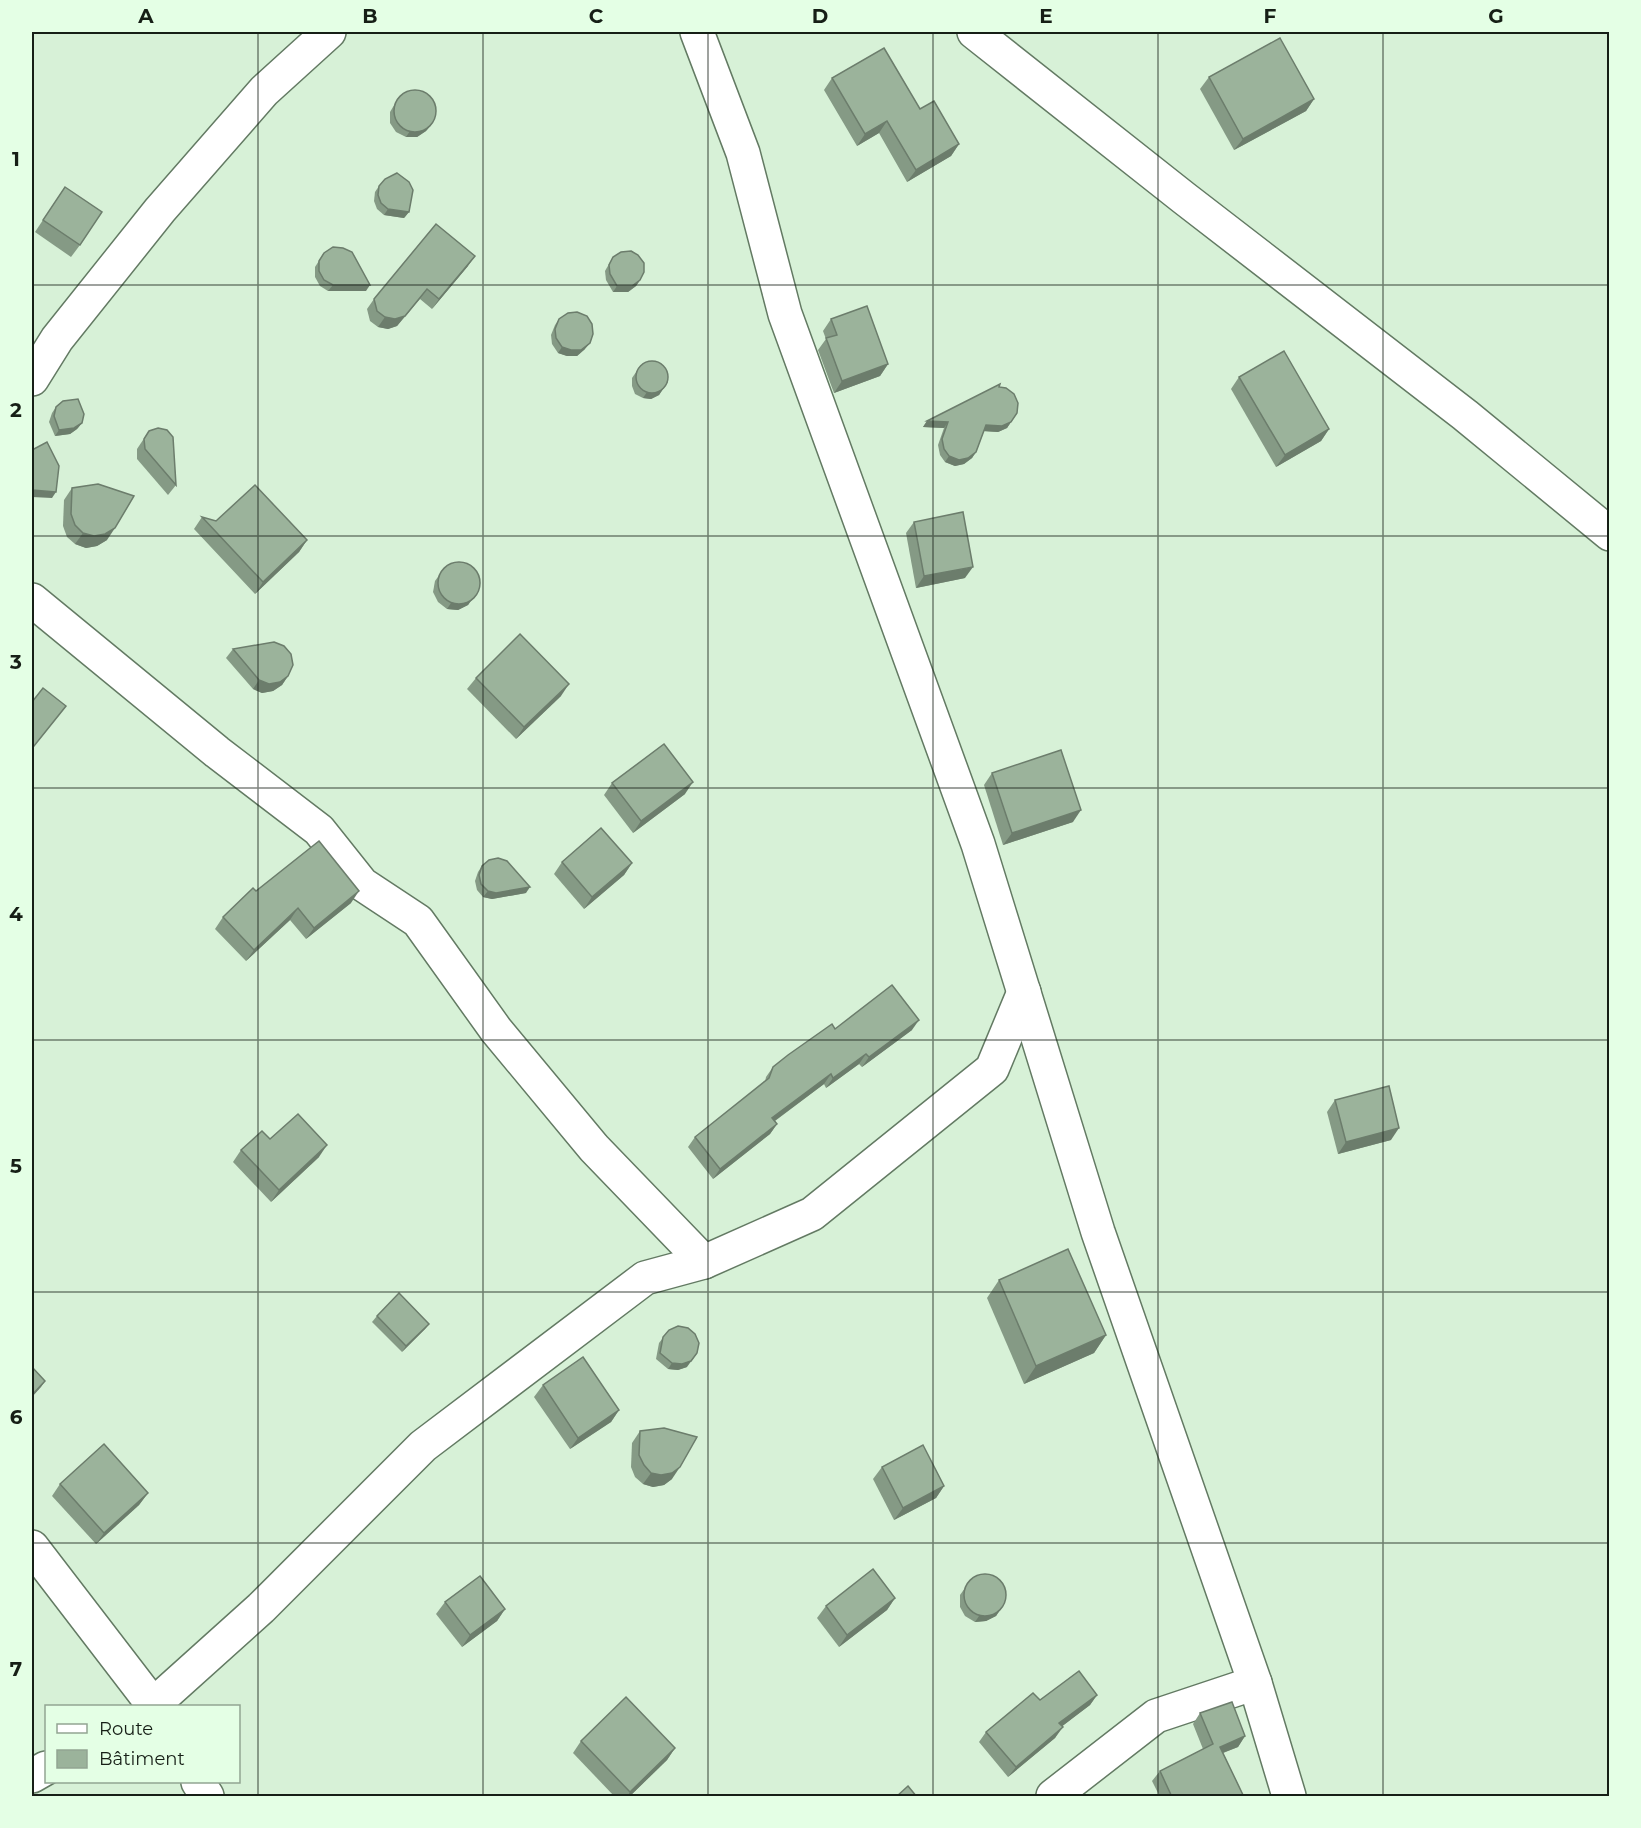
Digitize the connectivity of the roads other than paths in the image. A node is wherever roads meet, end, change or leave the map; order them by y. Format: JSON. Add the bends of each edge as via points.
{"nodes":[{"id":1,"x":329,"y":32,"type":"edge"},
{"id":2,"x":697,"y":32,"type":"edge"},
{"id":3,"x":974,"y":32,"type":"edge"},
{"id":4,"x":32,"y":379,"type":"edge"},
{"id":5,"x":1610,"y":534,"type":"edge"},
{"id":6,"x":32,"y":600,"type":"edge"},
{"id":7,"x":1024,"y":992,"type":"junction"},
{"id":8,"x":704,"y":1263,"type":"junction"},
{"id":9,"x":32,"y":1547,"type":"edge"},
{"id":10,"x":1255,"y":1683,"type":"junction"},
{"id":11,"x":152,"y":1705,"type":"edge"},
{"id":12,"x":154,"y":1705,"type":"edge"},
{"id":13,"x":199,"y":1783,"type":"edge"},
{"id":14,"x":207,"y":1797,"type":"edge"},
{"id":15,"x":1053,"y":1797,"type":"edge"},
{"id":16,"x":1289,"y":1797,"type":"edge"}],
"edges":[{"from":1,"to":4,"type":"street","via":[[264,91],[160,210],[57,339]]},
{"from":2,"to":7,"type":"street","via":[[744,153],[785,314],[949,761]]},
{"from":3,"to":5,"type":"street","via":[[1465,415]]},
{"from":6,"to":8,"type":"street","via":[[208,745],[319,830],[362,884],[418,921],[496,1030],[594,1148]]},
{"from":7,"to":8,"type":"street","via":[[992,1069],[812,1214]]},
{"from":7,"to":10,"type":"street","via":[[1098,1232]]},
{"from":8,"to":12,"type":"street","via":[[645,1278],[423,1446],[261,1608]]},
{"from":9,"to":11,"type":"street"},
{"from":10,"to":15,"type":"street","via":[[1156,1716]]},
{"from":10,"to":16,"type":"street"},
{"from":13,"to":14,"type":"street"}]}
